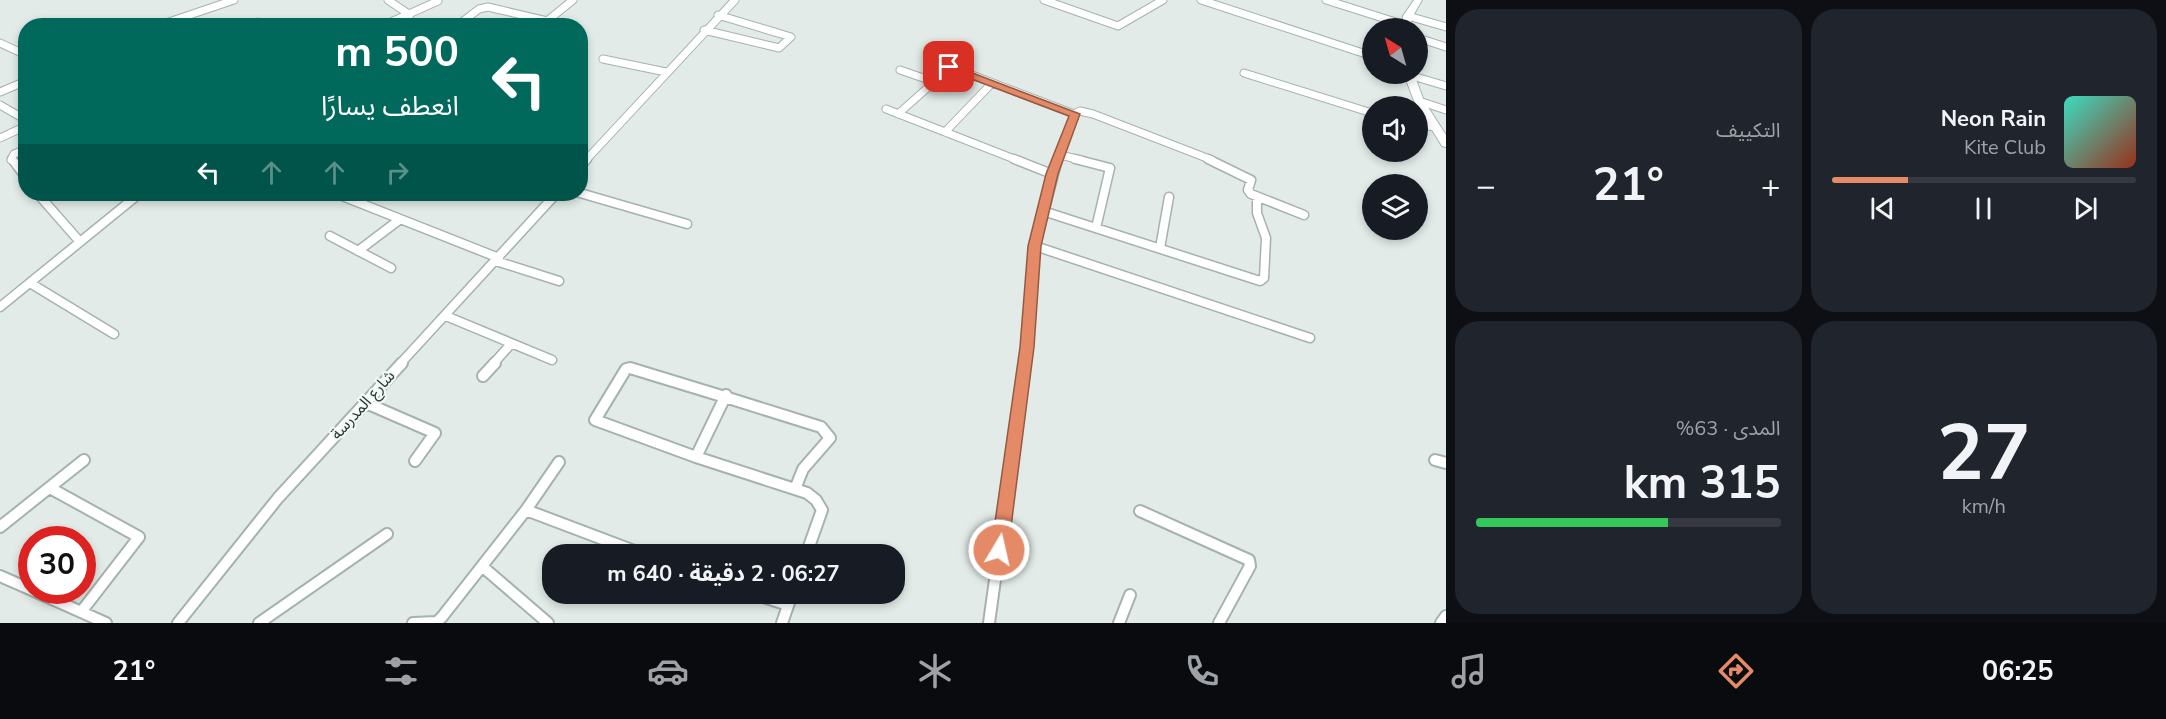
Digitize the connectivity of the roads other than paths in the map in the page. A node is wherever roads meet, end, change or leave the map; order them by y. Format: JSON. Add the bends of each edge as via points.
{"nodes":[{"id":1,"x":234,"y":0,"type":"edge"},
{"id":2,"x":388,"y":0,"type":"edge"},
{"id":3,"x":573,"y":0,"type":"edge"},
{"id":4,"x":735,"y":0,"type":"edge"},
{"id":5,"x":1044,"y":0,"type":"edge"},
{"id":6,"x":1163,"y":0,"type":"edge"},
{"id":7,"x":1201,"y":0,"type":"edge"},
{"id":8,"x":1326,"y":0,"type":"edge"},
{"id":9,"x":1418,"y":0,"type":"edge"},
{"id":10,"x":438,"y":2,"type":"dead end"},
{"id":11,"x":410,"y":15,"type":"junction"},
{"id":12,"x":718,"y":15,"type":"junction"},
{"id":13,"x":181,"y":18,"type":"edge"},
{"id":14,"x":402,"y":18,"type":"edge"},
{"id":15,"x":467,"y":18,"type":"edge"},
{"id":16,"x":534,"y":18,"type":"edge"},
{"id":17,"x":551,"y":18,"type":"edge"},
{"id":18,"x":1389,"y":18,"type":"edge"},
{"id":19,"x":1409,"y":18,"type":"edge"},
{"id":20,"x":1428,"y":25,"type":"edge"},
{"id":21,"x":1446,"y":27,"type":"edge"},
{"id":22,"x":704,"y":30,"type":"junction"},
{"id":23,"x":1428,"y":41,"type":"edge"},
{"id":24,"x":0,"y":43,"type":"edge"},
{"id":25,"x":1446,"y":46,"type":"edge"},
{"id":26,"x":18,"y":52,"type":"edge"},
{"id":27,"x":1362,"y":53,"type":"edge"},
{"id":28,"x":603,"y":59,"type":"dead end"},
{"id":29,"x":900,"y":70,"type":"dead end"},
{"id":30,"x":666,"y":72,"type":"junction"},
{"id":31,"x":1244,"y":73,"type":"dead end"},
{"id":32,"x":1428,"y":80,"type":"edge"},
{"id":33,"x":932,"y":81,"type":"junction"},
{"id":34,"x":992,"y":83,"type":"junction"},
{"id":35,"x":18,"y":84,"type":"edge"},
{"id":36,"x":1446,"y":86,"type":"edge"},
{"id":37,"x":0,"y":92,"type":"edge"},
{"id":38,"x":1428,"y":104,"type":"edge"},
{"id":39,"x":0,"y":105,"type":"edge"},
{"id":40,"x":886,"y":109,"type":"dead end"},
{"id":41,"x":1362,"y":110,"type":"edge"},
{"id":42,"x":1446,"y":110,"type":"edge"},
{"id":43,"x":898,"y":114,"type":"junction"},
{"id":44,"x":1074,"y":114,"type":"junction"},
{"id":45,"x":18,"y":115,"type":"edge"},
{"id":46,"x":1428,"y":117,"type":"edge"},
{"id":47,"x":1428,"y":126,"type":"edge"},
{"id":48,"x":1434,"y":127,"type":"junction"},
{"id":49,"x":18,"y":130,"type":"edge"},
{"id":50,"x":945,"y":132,"type":"junction"},
{"id":51,"x":0,"y":138,"type":"edge"},
{"id":52,"x":1446,"y":144,"type":"edge"},
{"id":53,"x":18,"y":152,"type":"edge"},
{"id":54,"x":1060,"y":155,"type":"junction"},
{"id":55,"x":588,"y":158,"type":"edge"},
{"id":56,"x":18,"y":168,"type":"edge"},
{"id":57,"x":1052,"y":174,"type":"junction"},
{"id":58,"x":588,"y":195,"type":"edge"},
{"id":59,"x":1169,"y":197,"type":"dead end"},
{"id":60,"x":1257,"y":197,"type":"junction"},
{"id":61,"x":44,"y":201,"type":"edge"},
{"id":62,"x":130,"y":201,"type":"edge"},
{"id":63,"x":354,"y":201,"type":"edge"},
{"id":64,"x":550,"y":201,"type":"edge"},
{"id":65,"x":1043,"y":211,"type":"junction"},
{"id":66,"x":1304,"y":215,"type":"dead end"},
{"id":67,"x":399,"y":220,"type":"junction"},
{"id":68,"x":687,"y":224,"type":"dead end"},
{"id":69,"x":1096,"y":228,"type":"junction"},
{"id":70,"x":330,"y":237,"type":"dead end"},
{"id":71,"x":80,"y":242,"type":"junction"},
{"id":72,"x":1035,"y":246,"type":"junction"},
{"id":73,"x":1160,"y":248,"type":"junction"},
{"id":74,"x":358,"y":251,"type":"junction"},
{"id":75,"x":498,"y":259,"type":"junction"},
{"id":76,"x":391,"y":268,"type":"dead end"},
{"id":77,"x":559,"y":281,"type":"dead end"},
{"id":78,"x":30,"y":283,"type":"junction"},
{"id":79,"x":0,"y":307,"type":"edge"},
{"id":80,"x":446,"y":316,"type":"junction"},
{"id":81,"x":114,"y":334,"type":"dead end"},
{"id":82,"x":1310,"y":338,"type":"dead end"},
{"id":83,"x":511,"y":344,"type":"junction"},
{"id":84,"x":552,"y":360,"type":"dead end"},
{"id":85,"x":483,"y":376,"type":"dead end"},
{"id":86,"x":726,"y":395,"type":"junction"},
{"id":87,"x":366,"y":404,"type":"junction"},
{"id":88,"x":696,"y":457,"type":"junction"},
{"id":89,"x":84,"y":460,"type":"dead end"},
{"id":90,"x":415,"y":461,"type":"dead end"},
{"id":91,"x":559,"y":462,"type":"dead end"},
{"id":92,"x":50,"y":488,"type":"junction"},
{"id":93,"x":795,"y":489,"type":"junction"},
{"id":94,"x":526,"y":510,"type":"junction"},
{"id":95,"x":1140,"y":511,"type":"dead end"},
{"id":96,"x":0,"y":527,"type":"edge"},
{"id":97,"x":387,"y":534,"type":"dead end"},
{"id":98,"x":616,"y":544,"type":"edge"},
{"id":99,"x":810,"y":544,"type":"edge"},
{"id":100,"x":483,"y":567,"type":"junction"},
{"id":101,"x":0,"y":576,"type":"edge"},
{"id":102,"x":18,"y":584,"type":"edge"},
{"id":103,"x":1130,"y":595,"type":"dead end"},
{"id":104,"x":64,"y":604,"type":"edge"},
{"id":105,"x":789,"y":604,"type":"edge"},
{"id":106,"x":81,"y":612,"type":"junction"},
{"id":107,"x":1446,"y":616,"type":"edge"},
{"id":108,"x":106,"y":623,"type":"edge"},
{"id":109,"x":178,"y":623,"type":"edge"},
{"id":110,"x":259,"y":623,"type":"edge"},
{"id":111,"x":413,"y":623,"type":"edge"},
{"id":112,"x":548,"y":623,"type":"edge"},
{"id":113,"x":782,"y":623,"type":"edge"},
{"id":114,"x":989,"y":623,"type":"edge"},
{"id":115,"x":1119,"y":623,"type":"edge"},
{"id":116,"x":1220,"y":623,"type":"edge"},
{"id":117,"x":1441,"y":623,"type":"edge"}],
"edges":[{"from":1,"to":13,"type":"street"},
{"from":2,"to":11,"type":"street"},
{"from":3,"to":17,"type":"street"},
{"from":4,"to":12,"type":"street"},
{"from":5,"to":6,"type":"street","via":[[1118,26]]},
{"from":7,"to":27,"type":"street"},
{"from":8,"to":18,"type":"street"},
{"from":9,"to":19,"type":"street"},
{"from":10,"to":11,"type":"street"},
{"from":11,"to":14,"type":"street"},
{"from":12,"to":22,"type":"street"},
{"from":12,"to":22,"type":"street","via":[[791,38],[779,48]]},
{"from":15,"to":16,"type":"street","via":[[488,7]]},
{"from":20,"to":21,"type":"street"},
{"from":22,"to":30,"type":"street"},
{"from":23,"to":25,"type":"street"},
{"from":24,"to":26,"type":"street"},
{"from":28,"to":30,"type":"street"},
{"from":29,"to":33,"type":"street"},
{"from":30,"to":55,"type":"street"},
{"from":31,"to":41,"type":"street"},
{"from":32,"to":36,"type":"street"},
{"from":33,"to":34,"type":"street","via":[[951,67]]},
{"from":33,"to":43,"type":"street"},
{"from":34,"to":44,"type":"street"},
{"from":34,"to":50,"type":"street"},
{"from":35,"to":37,"type":"street"},
{"from":38,"to":42,"type":"street"},
{"from":39,"to":45,"type":"street"},
{"from":40,"to":43,"type":"street"},
{"from":43,"to":50,"type":"street"},
{"from":44,"to":54,"type":"street"},
{"from":44,"to":60,"type":"street","via":[[1093,114],[1224,165],[1247,176],[1251,180],[1248,190]]},
{"from":46,"to":48,"type":"street"},
{"from":47,"to":48,"type":"street"},
{"from":48,"to":52,"type":"street"},
{"from":49,"to":51,"type":"street"},
{"from":50,"to":57,"type":"street"},
{"from":53,"to":56,"type":"street","via":[[11,160]]},
{"from":54,"to":57,"type":"street"},
{"from":54,"to":69,"type":"street","via":[[1111,169]]},
{"from":57,"to":65,"type":"street"},
{"from":58,"to":68,"type":"street"},
{"from":59,"to":73,"type":"street"},
{"from":60,"to":66,"type":"street"},
{"from":60,"to":73,"type":"street","via":[[1254,209],[1265,232],[1264,281]]},
{"from":61,"to":71,"type":"street"},
{"from":62,"to":71,"type":"street"},
{"from":63,"to":67,"type":"street"},
{"from":64,"to":75,"type":"street","name":"شارع المدرسة"},
{"from":65,"to":69,"type":"street"},
{"from":65,"to":72,"type":"street"},
{"from":67,"to":74,"type":"street"},
{"from":67,"to":75,"type":"street"},
{"from":69,"to":73,"type":"street"},
{"from":70,"to":74,"type":"street"},
{"from":71,"to":78,"type":"street"},
{"from":72,"to":82,"type":"street"},
{"from":72,"to":114,"type":"street","via":[[1027,347]]},
{"from":74,"to":76,"type":"street"},
{"from":75,"to":77,"type":"street"},
{"from":75,"to":80,"type":"street","name":"شارع المدرسة"},
{"from":78,"to":79,"type":"street"},
{"from":78,"to":81,"type":"street"},
{"from":80,"to":83,"type":"street"},
{"from":80,"to":87,"type":"street","name":"شارع المدرسة"},
{"from":83,"to":84,"type":"street"},
{"from":83,"to":85,"type":"street"},
{"from":86,"to":88,"type":"street"},
{"from":86,"to":88,"type":"street","via":[[628,368],[595,420]]},
{"from":86,"to":93,"type":"street","via":[[826,431],[830,438],[803,470]]},
{"from":87,"to":90,"type":"street","via":[[435,433]]},
{"from":87,"to":109,"type":"street","name":"شارع المدرسة","via":[[278,498]]},
{"from":88,"to":93,"type":"street"},
{"from":89,"to":92,"type":"street"},
{"from":91,"to":94,"type":"street"},
{"from":92,"to":96,"type":"street"},
{"from":92,"to":106,"type":"street","via":[[139,537]]},
{"from":93,"to":99,"type":"street","via":[[807,493],[822,510]]},
{"from":94,"to":98,"type":"street"},
{"from":94,"to":100,"type":"street"},
{"from":95,"to":116,"type":"street","via":[[1249,560],[1250,566]]},
{"from":97,"to":110,"type":"street"},
{"from":100,"to":111,"type":"street","via":[[437,622]]},
{"from":100,"to":112,"type":"street"},
{"from":101,"to":102,"type":"street"},
{"from":103,"to":115,"type":"street"},
{"from":104,"to":106,"type":"street"},
{"from":105,"to":113,"type":"street"},
{"from":106,"to":108,"type":"street"},
{"from":107,"to":117,"type":"street"}]}
